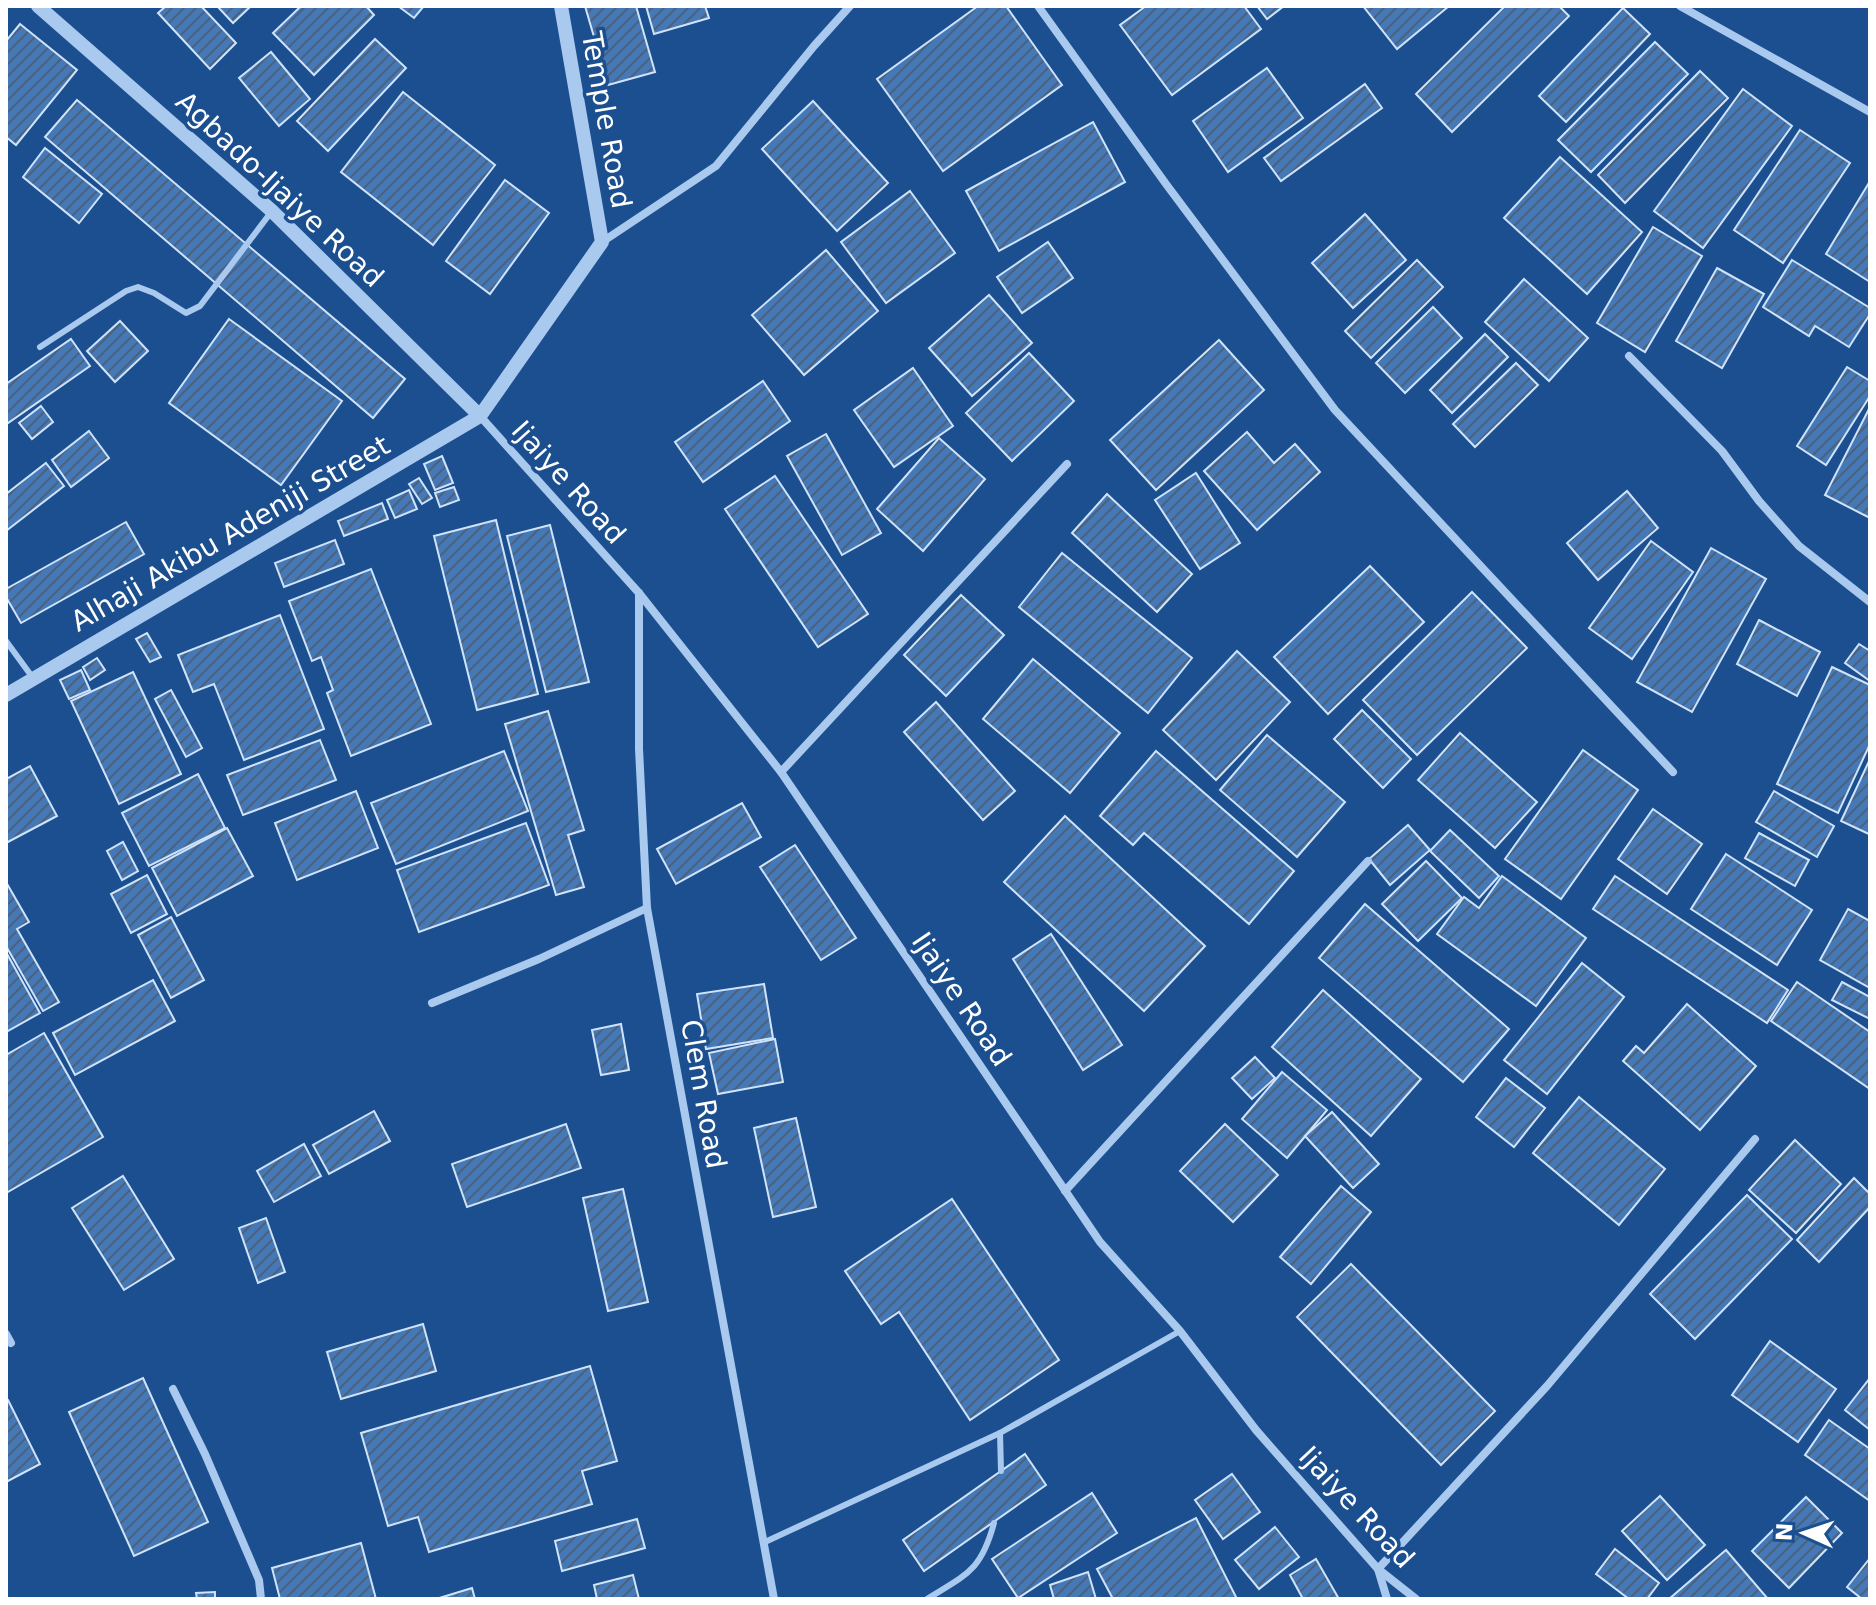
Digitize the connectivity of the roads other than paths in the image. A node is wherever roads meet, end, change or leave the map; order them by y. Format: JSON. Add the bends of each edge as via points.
{"nodes":[{"id":1,"x":38,"y":6,"type":"edge"},
{"id":2,"x":561,"y":6,"type":"edge"},
{"id":3,"x":850,"y":6,"type":"edge"},
{"id":4,"x":1038,"y":6,"type":"edge"},
{"id":5,"x":1680,"y":6,"type":"edge"},
{"id":6,"x":1870,"y":112,"type":"edge"},
{"id":7,"x":272,"y":211,"type":"junction"},
{"id":8,"x":602,"y":242,"type":"junction"},
{"id":9,"x":40,"y":347,"type":"dead end"},
{"id":10,"x":1629,"y":356,"type":"dead end"},
{"id":11,"x":480,"y":416,"type":"junction"},
{"id":12,"x":1067,"y":464,"type":"dead end"},
{"id":13,"x":639,"y":593,"type":"junction"},
{"id":14,"x":1870,"y":602,"type":"edge"},
{"id":15,"x":6,"y":641,"type":"edge"},
{"id":16,"x":33,"y":678,"type":"junction"},
{"id":17,"x":6,"y":695,"type":"edge"},
{"id":18,"x":781,"y":772,"type":"junction"},
{"id":19,"x":1673,"y":772,"type":"dead end"},
{"id":20,"x":1368,"y":861,"type":"dead end"},
{"id":21,"x":647,"y":908,"type":"junction"},
{"id":22,"x":432,"y":1003,"type":"dead end"},
{"id":23,"x":1755,"y":1139,"type":"dead end"},
{"id":24,"x":1065,"y":1191,"type":"junction"},
{"id":25,"x":1180,"y":1331,"type":"junction"},
{"id":26,"x":173,"y":1389,"type":"dead end"},
{"id":27,"x":1000,"y":1433,"type":"junction"},
{"id":28,"x":1001,"y":1471,"type":"dead end"},
{"id":29,"x":994,"y":1523,"type":"dead end"},
{"id":30,"x":765,"y":1542,"type":"junction"},
{"id":31,"x":1378,"y":1569,"type":"junction"},
{"id":32,"x":261,"y":1599,"type":"edge"},
{"id":33,"x":774,"y":1599,"type":"edge"},
{"id":34,"x":927,"y":1599,"type":"edge"},
{"id":35,"x":1387,"y":1599,"type":"edge"},
{"id":36,"x":1416,"y":1599,"type":"edge"}],
"edges":[{"from":1,"to":7,"type":"street","name":"Agbado-Ijaiye Road"},
{"from":2,"to":8,"type":"street","name":"Temple Road"},
{"from":3,"to":8,"type":"street","via":[[716,166]]},
{"from":4,"to":19,"type":"street","via":[[1335,410]]},
{"from":5,"to":6,"type":"street"},
{"from":7,"to":9,"type":"lane","via":[[200,306],[186,313],[138,287]]},
{"from":7,"to":11,"type":"street","name":"Agbado-Ijaiye Road"},
{"from":8,"to":11,"type":"street"},
{"from":10,"to":14,"type":"street","via":[[1722,451],[1799,546]]},
{"from":11,"to":13,"type":"street","name":"Ijaiye Road"},
{"from":11,"to":16,"type":"street","name":"Alhaji Akibu Adeniji Street"},
{"from":12,"to":18,"type":"street"},
{"from":13,"to":18,"type":"street","name":"Ijaiye Road"},
{"from":13,"to":21,"type":"street","name":"Clem Road"},
{"from":15,"to":16,"type":"lane"},
{"from":16,"to":17,"type":"street","name":"Alhaji Akibu Adeniji Street"},
{"from":18,"to":24,"type":"street","name":"Ijaiye Road"},
{"from":20,"to":24,"type":"street"},
{"from":21,"to":22,"type":"street"},
{"from":21,"to":30,"type":"street","name":"Clem Road"},
{"from":23,"to":31,"type":"street","via":[[1547,1386]]},
{"from":24,"to":25,"type":"street","name":"Ijaiye Road","via":[[1100,1242]]},
{"from":25,"to":27,"type":"lane"},
{"from":25,"to":31,"type":"street","name":"Ijaiye Road","via":[[1256,1430]]},
{"from":26,"to":32,"type":"street","via":[[259,1580]]},
{"from":27,"to":28,"type":"lane"},
{"from":27,"to":30,"type":"lane"},
{"from":29,"to":34,"type":"lane","via":[[987,1549],[968,1573]]},
{"from":30,"to":33,"type":"street","name":"Clem Road"},
{"from":31,"to":35,"type":"street"},
{"from":31,"to":36,"type":"street","name":"Ijaiye Road"}]}
